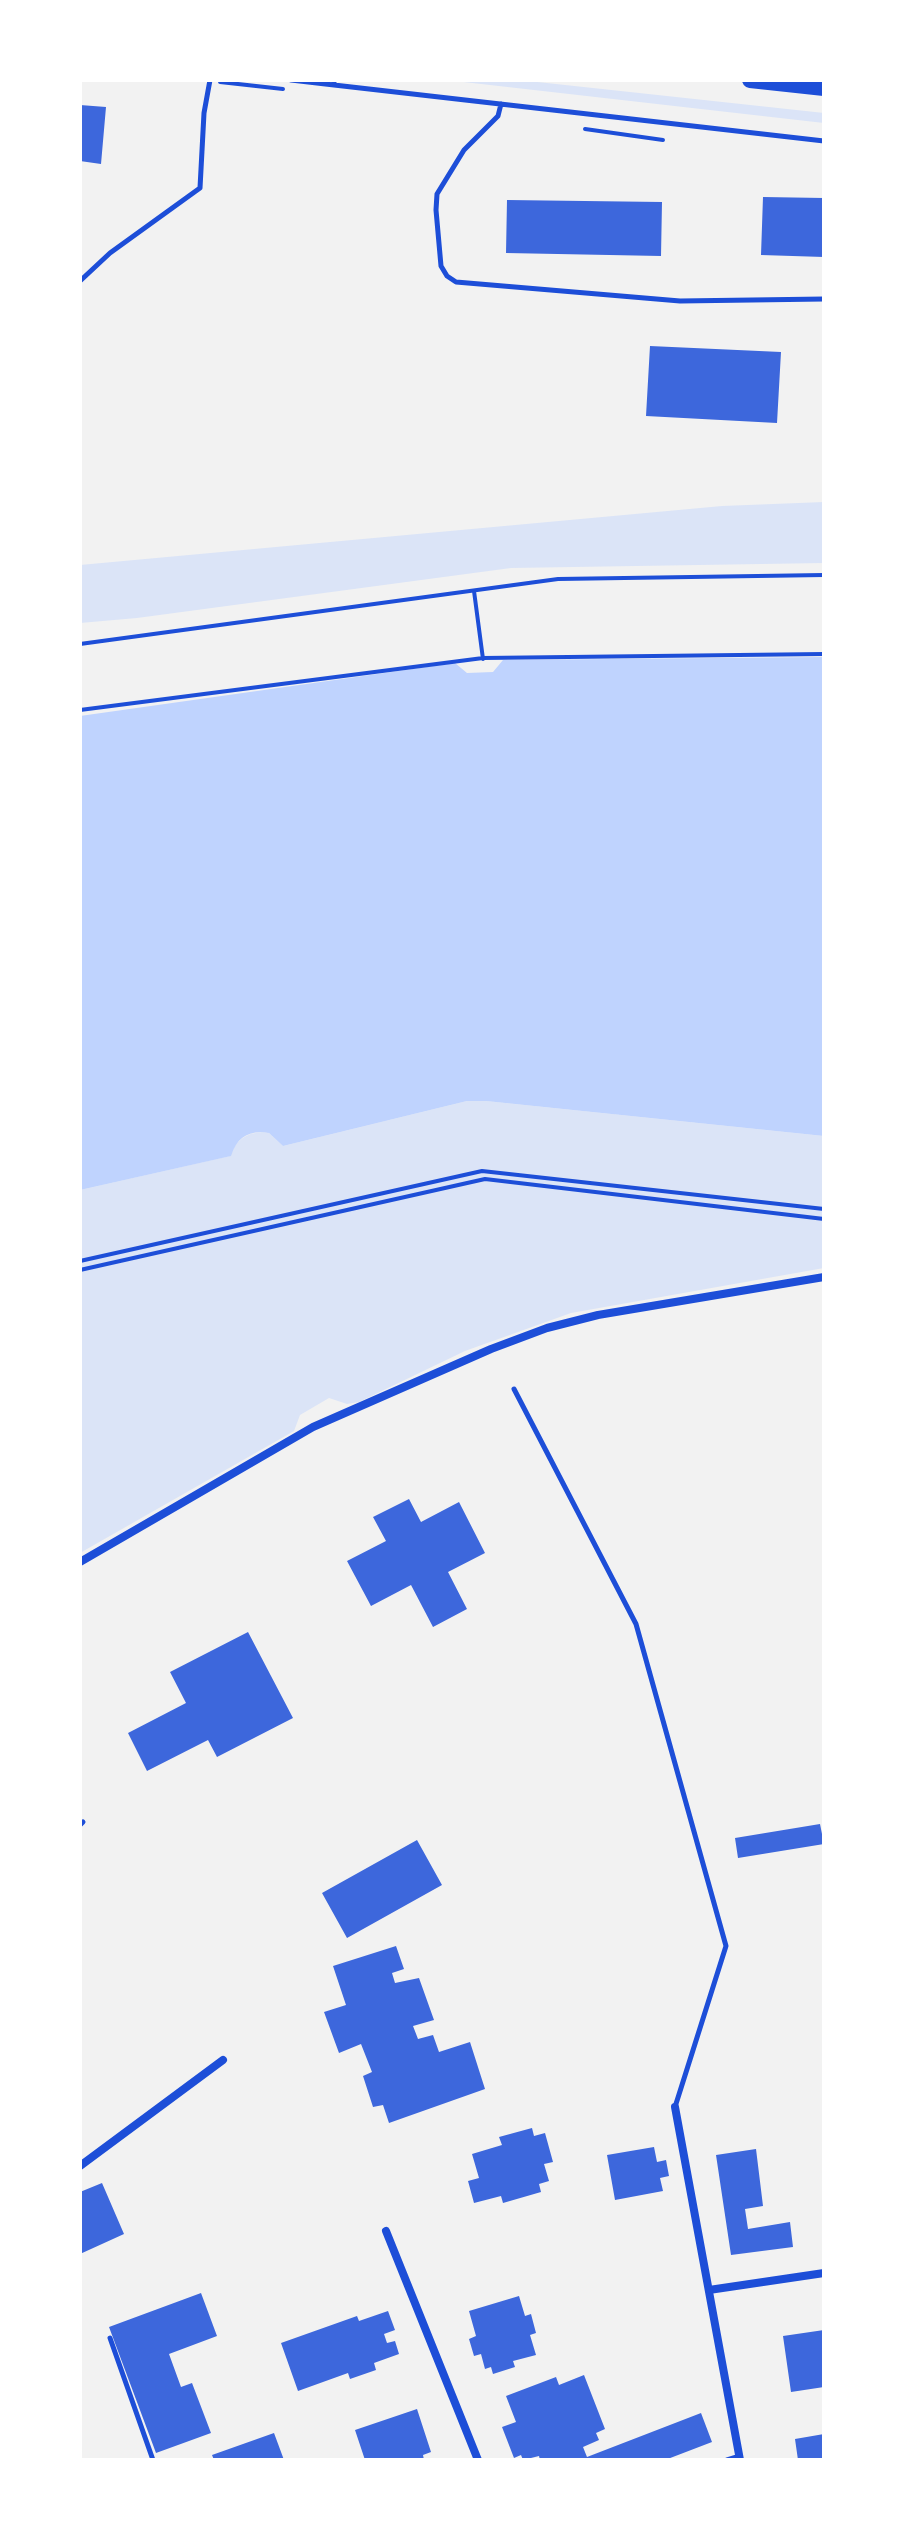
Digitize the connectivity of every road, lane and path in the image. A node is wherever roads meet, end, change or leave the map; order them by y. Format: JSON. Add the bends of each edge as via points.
{"nodes":[{"id":1,"x":210,"y":80,"type":"edge"},
{"id":2,"x":291,"y":80,"type":"edge"},
{"id":3,"x":750,"y":80,"type":"edge"},
{"id":4,"x":334,"y":82,"type":"edge"},
{"id":5,"x":824,"y":88,"type":"edge"},
{"id":6,"x":501,"y":104,"type":"junction"},
{"id":7,"x":824,"y":141,"type":"edge"},
{"id":8,"x":80,"y":281,"type":"edge"},
{"id":9,"x":824,"y":299,"type":"edge"},
{"id":10,"x":824,"y":575,"type":"edge"},
{"id":11,"x":474,"y":591,"type":"junction"},
{"id":12,"x":80,"y":644,"type":"edge"},
{"id":13,"x":824,"y":654,"type":"edge"},
{"id":14,"x":483,"y":659,"type":"junction"},
{"id":15,"x":80,"y":710,"type":"edge"},
{"id":16,"x":824,"y":1209,"type":"edge"},
{"id":17,"x":824,"y":1219,"type":"edge"},
{"id":18,"x":80,"y":1261,"type":"edge"},
{"id":19,"x":80,"y":1270,"type":"edge"},
{"id":20,"x":824,"y":1277,"type":"edge"},
{"id":21,"x":514,"y":1389,"type":"dead end"},
{"id":22,"x":80,"y":1562,"type":"edge"},
{"id":23,"x":223,"y":2060,"type":"dead end"},
{"id":24,"x":675,"y":2107,"type":"joint"},
{"id":25,"x":80,"y":2166,"type":"edge"},
{"id":26,"x":386,"y":2231,"type":"dead end"},
{"id":27,"x":824,"y":2273,"type":"edge"},
{"id":28,"x":709,"y":2290,"type":"junction"},
{"id":29,"x":110,"y":2338,"type":"dead end"},
{"id":30,"x":740,"y":2458,"type":"edge"},
{"id":31,"x":153,"y":2460,"type":"edge"},
{"id":32,"x":478,"y":2460,"type":"edge"},
{"id":33,"x":727,"y":2460,"type":"edge"}],
"edges":[{"from":1,"to":8,"type":"lane","via":[[200,188]]},
{"from":2,"to":4,"type":"lane"},
{"from":3,"to":5,"type":"main road"},
{"from":4,"to":6,"type":"lane"},
{"from":6,"to":7,"type":"lane"},
{"from":6,"to":9,"type":"lane","via":[[498,116],[464,150],[437,194],[441,266],[456,282],[680,301]]},
{"from":10,"to":11,"type":"path","via":[[558,579]]},
{"from":11,"to":12,"type":"path"},
{"from":11,"to":14,"type":"path"},
{"from":13,"to":14,"type":"path"},
{"from":14,"to":15,"type":"path"},
{"from":16,"to":18,"type":"path","via":[[482,1171]]},
{"from":17,"to":19,"type":"path","via":[[485,1179]]},
{"from":20,"to":22,"type":"street","via":[[598,1315],[491,1349],[313,1427]]},
{"from":21,"to":24,"type":"lane","via":[[636,1624],[726,1946]]},
{"from":23,"to":25,"type":"street"},
{"from":24,"to":28,"type":"street"},
{"from":26,"to":32,"type":"street"},
{"from":27,"to":28,"type":"street"},
{"from":28,"to":30,"type":"street"},
{"from":29,"to":31,"type":"lane"},
{"from":30,"to":33,"type":"lane"}]}
